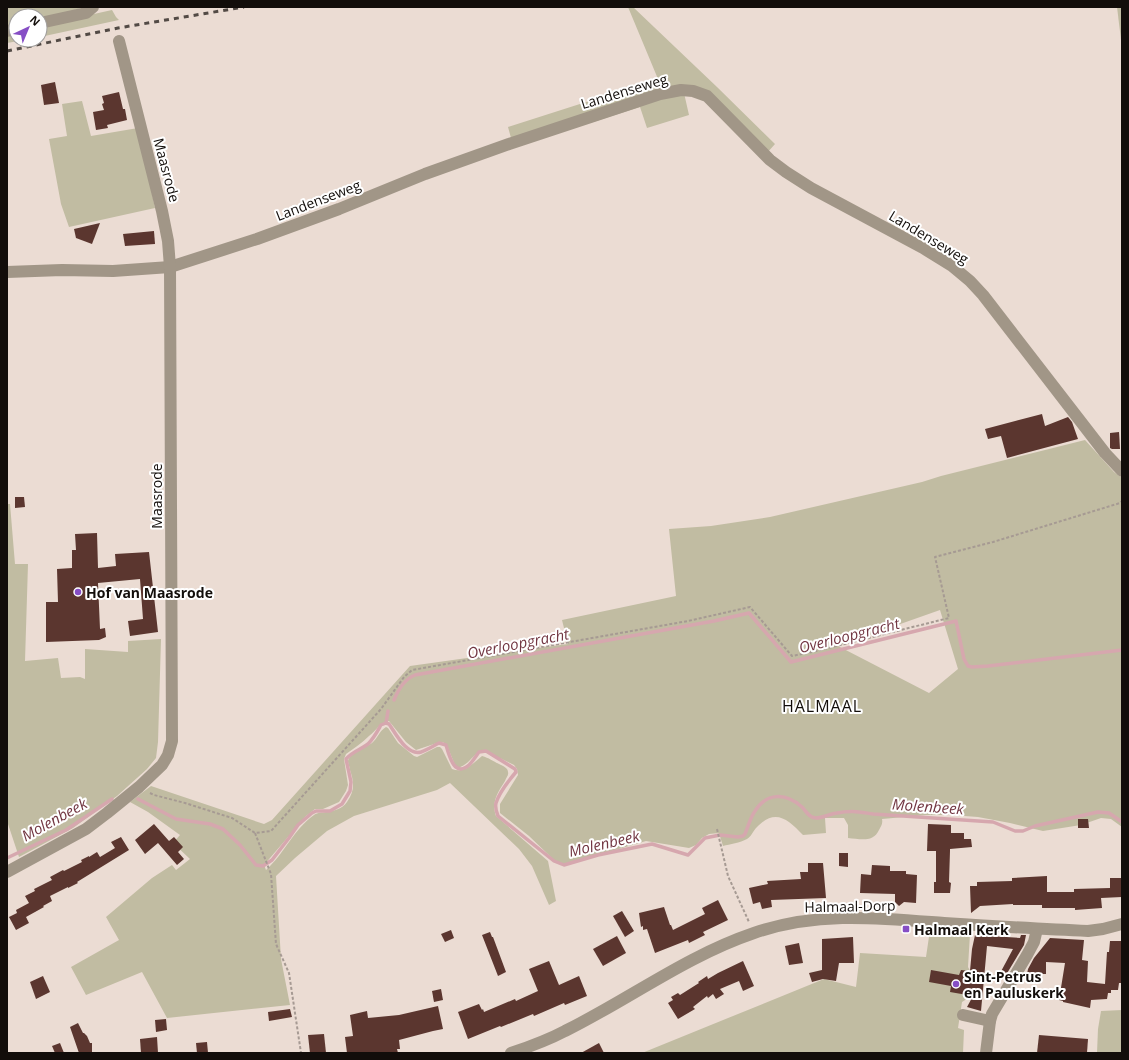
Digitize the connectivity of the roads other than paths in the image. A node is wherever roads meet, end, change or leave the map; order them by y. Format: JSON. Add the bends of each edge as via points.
{"nodes":[{"id":1,"x":93,"y":7,"type":"edge"},
{"id":2,"x":48,"y":21,"type":"edge"},
{"id":3,"x":119,"y":42,"type":"dead end"},
{"id":4,"x":170,"y":267,"type":"junction"},
{"id":5,"x":7,"y":272,"type":"edge"},
{"id":6,"x":1122,"y":471,"type":"edge"},
{"id":7,"x":7,"y":872,"type":"edge"},
{"id":8,"x":1122,"y":924,"type":"edge"},
{"id":9,"x":1037,"y":929,"type":"junction"},
{"id":10,"x":963,"y":1015,"type":"dead end"},
{"id":11,"x":990,"y":1021,"type":"junction"},
{"id":12,"x":511,"y":1053,"type":"edge"},
{"id":13,"x":986,"y":1053,"type":"edge"}],
"edges":[{"from":1,"to":2,"type":"street","via":[[86,12]]},
{"from":3,"to":4,"type":"street","name":"Maasrode","via":[[162,211]]},
{"from":4,"to":5,"type":"street","name":"Landenseweg"},
{"from":4,"to":6,"type":"street","name":"Landenseweg","via":[[264,237],[509,144],[660,94],[681,90],[693,91],[707,96],[770,160],[786,172],[923,248],[970,281],[1105,453]]},
{"from":4,"to":7,"type":"street","name":"Maasrode","via":[[172,741],[162,765],[107,813],[86,829]]},
{"from":8,"to":9,"type":"street","name":"Halmaal-Dorp","via":[[1088,930]]},
{"from":9,"to":11,"type":"street","via":[[1034,942]]},
{"from":9,"to":12,"type":"street","name":"Halmaal-Dorp","via":[[859,918],[824,918],[775,926],[706,953],[564,1032]]},
{"from":10,"to":11,"type":"street"},
{"from":11,"to":13,"type":"street"}]}
